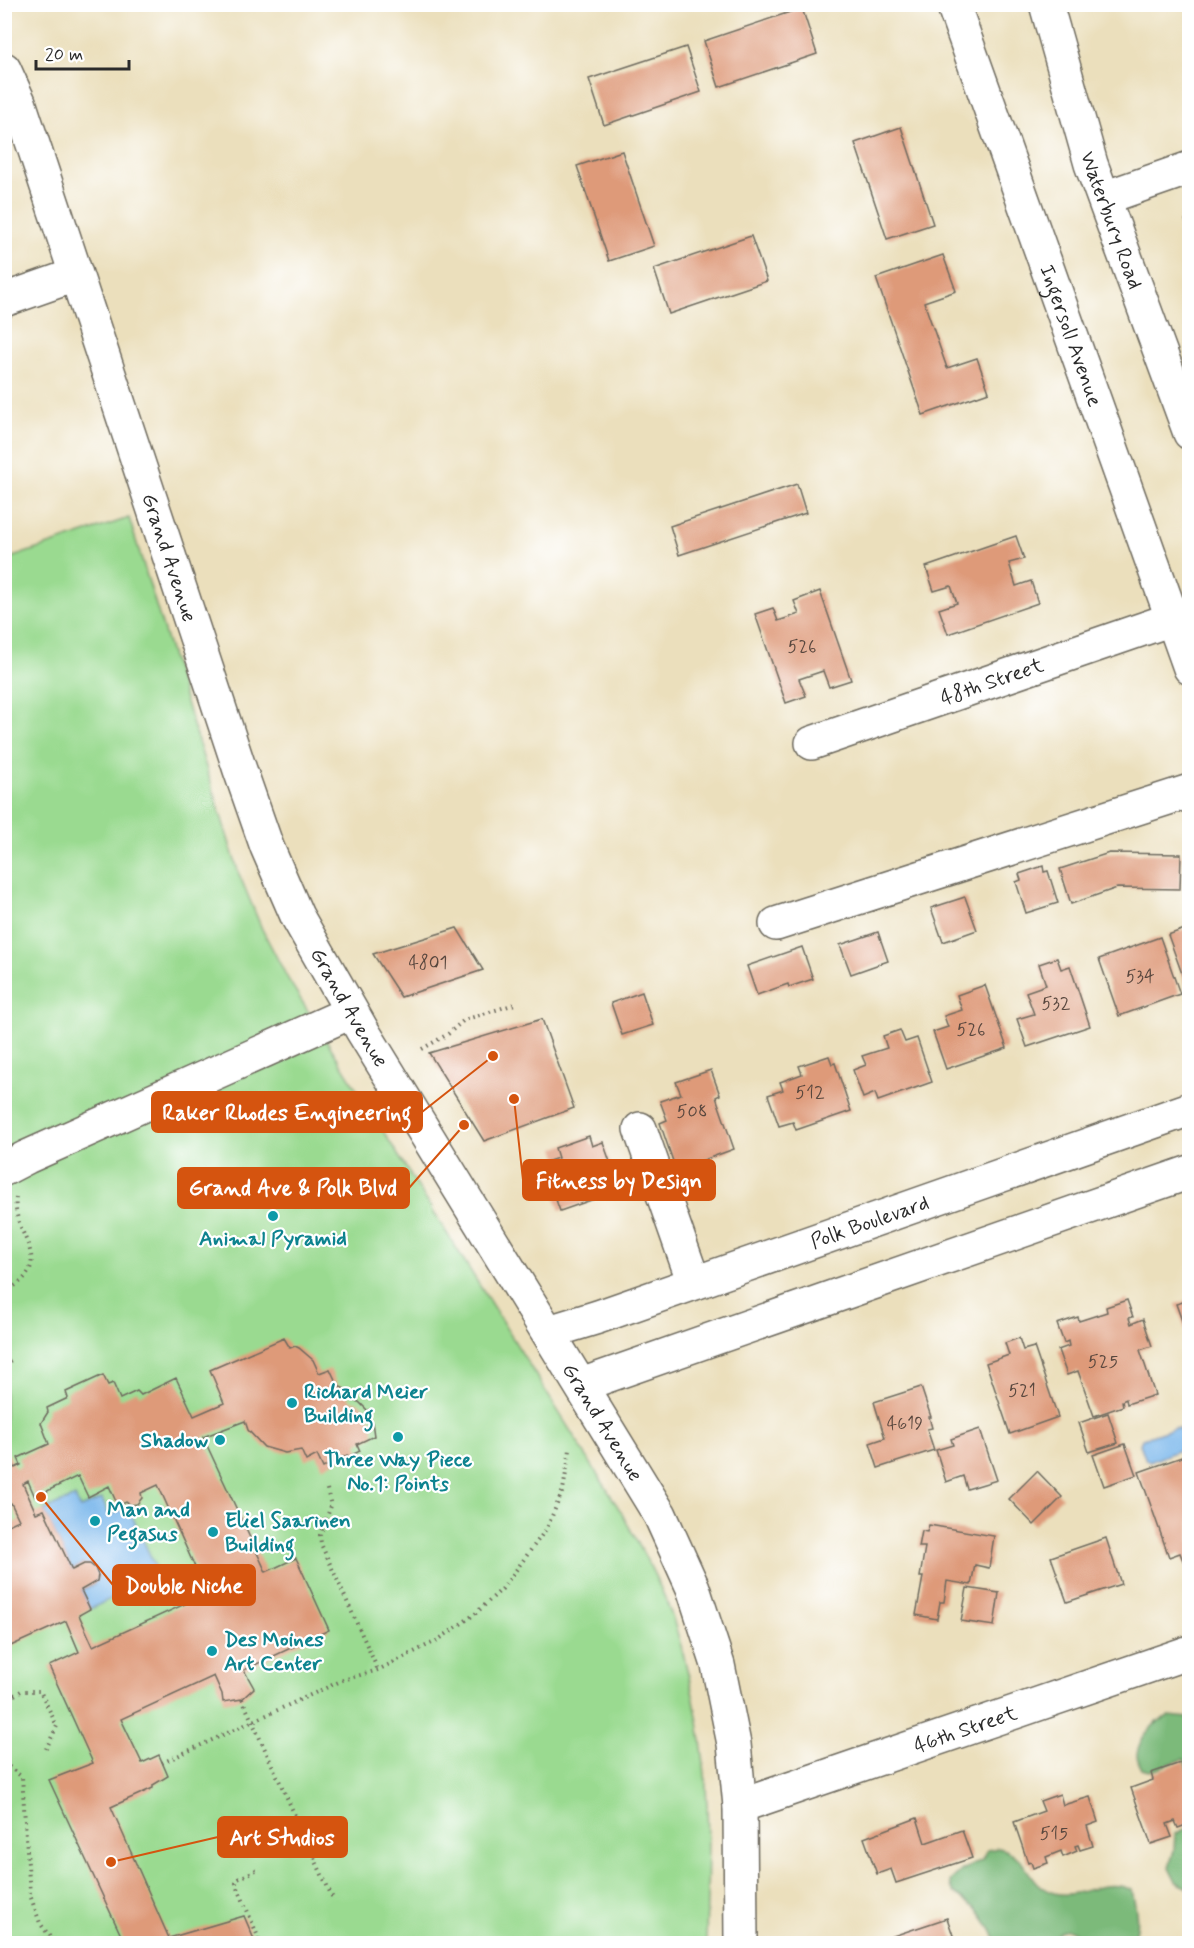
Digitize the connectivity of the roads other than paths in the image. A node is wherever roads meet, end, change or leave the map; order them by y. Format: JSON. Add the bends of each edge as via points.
{"nodes":[{"id":1,"x":953,"y":4,"type":"edge"},
{"id":2,"x":1046,"y":4,"type":"edge"},
{"id":3,"x":4,"y":69,"type":"edge"},
{"id":4,"x":1190,"y":168,"type":"edge"},
{"id":5,"x":1104,"y":198,"type":"junction"},
{"id":6,"x":75,"y":275,"type":"junction"},
{"id":7,"x":4,"y":300,"type":"edge"},
{"id":8,"x":1190,"y":433,"type":"edge"},
{"id":9,"x":1180,"y":625,"type":"edge"},
{"id":10,"x":1190,"y":668,"type":"edge"},
{"id":11,"x":812,"y":743,"type":"dead end"},
{"id":12,"x":1190,"y":791,"type":"edge"},
{"id":13,"x":776,"y":924,"type":"dead end"},
{"id":14,"x":351,"y":1012,"type":"junction"},
{"id":15,"x":1190,"y":1109,"type":"edge"},
{"id":16,"x":640,"y":1129,"type":"dead end"},
{"id":17,"x":13,"y":1164,"type":"edge"},
{"id":18,"x":1190,"y":1172,"type":"edge"},
{"id":19,"x":693,"y":1283,"type":"junction"},
{"id":20,"x":549,"y":1332,"type":"junction"},
{"id":21,"x":581,"y":1385,"type":"junction"},
{"id":22,"x":1190,"y":1652,"type":"edge"},
{"id":23,"x":741,"y":1806,"type":"junction"},
{"id":24,"x":741,"y":1944,"type":"edge"}],
"edges":[{"from":1,"to":9,"type":"street","name":"Ingersoll Avenue"},
{"from":2,"to":5,"type":"street","name":"Waterbury Road"},
{"from":3,"to":6,"type":"street","name":"Grand Avenue","via":[[19,102]]},
{"from":4,"to":5,"type":"street"},
{"from":5,"to":8,"type":"street","name":"Waterbury Road"},
{"from":6,"to":7,"type":"street"},
{"from":6,"to":14,"type":"street","name":"Grand Avenue","via":[[267,847],[297,916]]},
{"from":9,"to":10,"type":"street","name":"Ingersoll Avenue"},
{"from":9,"to":11,"type":"street","name":"48th Street"},
{"from":12,"to":13,"type":"street"},
{"from":14,"to":17,"type":"street"},
{"from":14,"to":20,"type":"street","name":"Grand Avenue"},
{"from":15,"to":19,"type":"street","name":"Polk Boulevard"},
{"from":16,"to":19,"type":"street"},
{"from":18,"to":21,"type":"street"},
{"from":19,"to":20,"type":"street","name":"Polk Boulevard"},
{"from":20,"to":21,"type":"street","name":"Grand Avenue"},
{"from":21,"to":23,"type":"street","name":"Grand Avenue","via":[[660,1515],[693,1588],[718,1665],[734,1744]]},
{"from":22,"to":23,"type":"street","name":"46th Street"},
{"from":23,"to":24,"type":"street","name":"Grand Avenue"}]}
